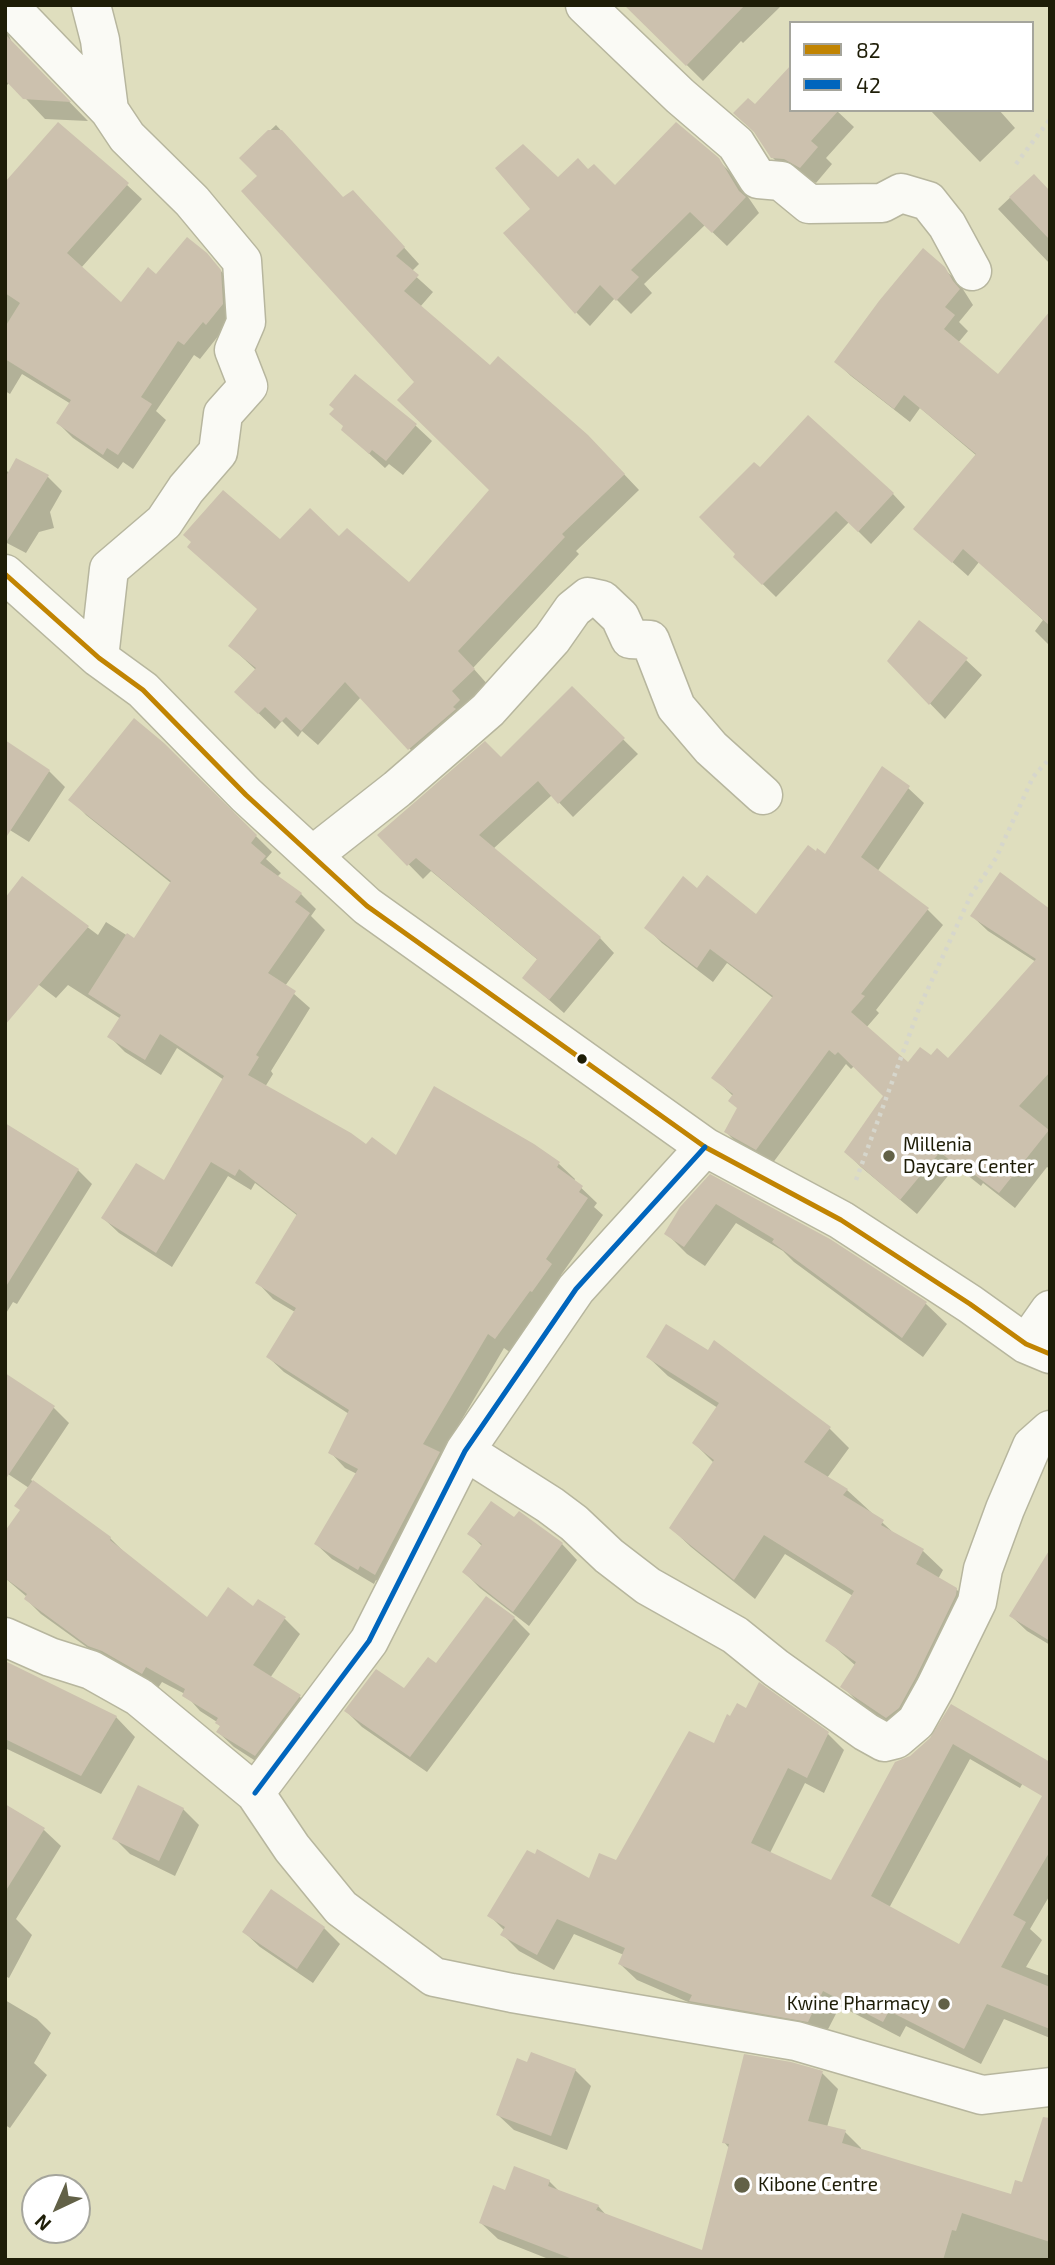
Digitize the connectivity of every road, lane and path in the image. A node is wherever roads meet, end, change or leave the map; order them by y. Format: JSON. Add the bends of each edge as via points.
{"nodes":[{"id":1,"x":8,"y":5,"type":"edge"},
{"id":2,"x":92,"y":5,"type":"edge"},
{"id":3,"x":585,"y":5,"type":"edge"},
{"id":4,"x":109,"y":110,"type":"junction"},
{"id":5,"x":1050,"y":119,"type":"edge"},
{"id":6,"x":1016,"y":164,"type":"dead end"},
{"id":7,"x":972,"y":271,"type":"dead end"},
{"id":8,"x":5,"y":574,"type":"edge"},
{"id":9,"x":99,"y":658,"type":"junction"},
{"id":10,"x":1050,"y":758,"type":"edge"},
{"id":11,"x":763,"y":795,"type":"dead end"},
{"id":12,"x":313,"y":855,"type":"junction"},
{"id":13,"x":705,"y":1146,"type":"junction"},
{"id":14,"x":841,"y":1220,"type":"junction"},
{"id":15,"x":1050,"y":1310,"type":"edge"},
{"id":16,"x":1038,"y":1349,"type":"edge"},
{"id":17,"x":1050,"y":1430,"type":"edge"},
{"id":18,"x":465,"y":1451,"type":"junction"},
{"id":19,"x":5,"y":1637,"type":"edge"},
{"id":20,"x":255,"y":1793,"type":"junction"},
{"id":21,"x":1050,"y":2087,"type":"edge"}],
"edges":[{"from":1,"to":4,"type":"street"},
{"from":2,"to":4,"type":"street"},
{"from":3,"to":7,"type":"street","via":[[736,144],[758,179],[781,181],[809,204],[882,203],[901,193],[928,201]]},
{"from":4,"to":9,"type":"street","via":[[127,137],[192,201],[242,261],[246,322],[234,350],[248,386],[223,414],[218,452],[164,522],[110,569]]},
{"from":5,"to":6,"type":"path"},
{"from":8,"to":9,"type":"street"},
{"from":9,"to":12,"type":"street","via":[[143,691]]},
{"from":10,"to":14,"type":"path","via":[[1033,778],[996,858],[971,895],[920,1006]]},
{"from":11,"to":12,"type":"street","via":[[710,748],[676,707],[650,640],[630,639],[620,617],[602,600],[588,597],[573,608],[552,639],[488,710]]},
{"from":12,"to":13,"type":"street","via":[[367,906]]},
{"from":13,"to":14,"type":"street"},
{"from":13,"to":18,"type":"street","via":[[576,1289]]},
{"from":14,"to":16,"type":"street"},
{"from":15,"to":16,"type":"street"},
{"from":17,"to":18,"type":"street","via":[[1032,1446],[983,1569],[977,1602],[935,1688],[916,1721],[896,1739],[884,1742],[736,1635],[648,1586],[550,1505]]},
{"from":18,"to":20,"type":"street","via":[[369,1641]]},
{"from":19,"to":20,"type":"street","via":[[90,1670],[139,1697]]},
{"from":20,"to":21,"type":"street","via":[[341,1908],[434,1977],[796,2041],[982,2095]]}]}
